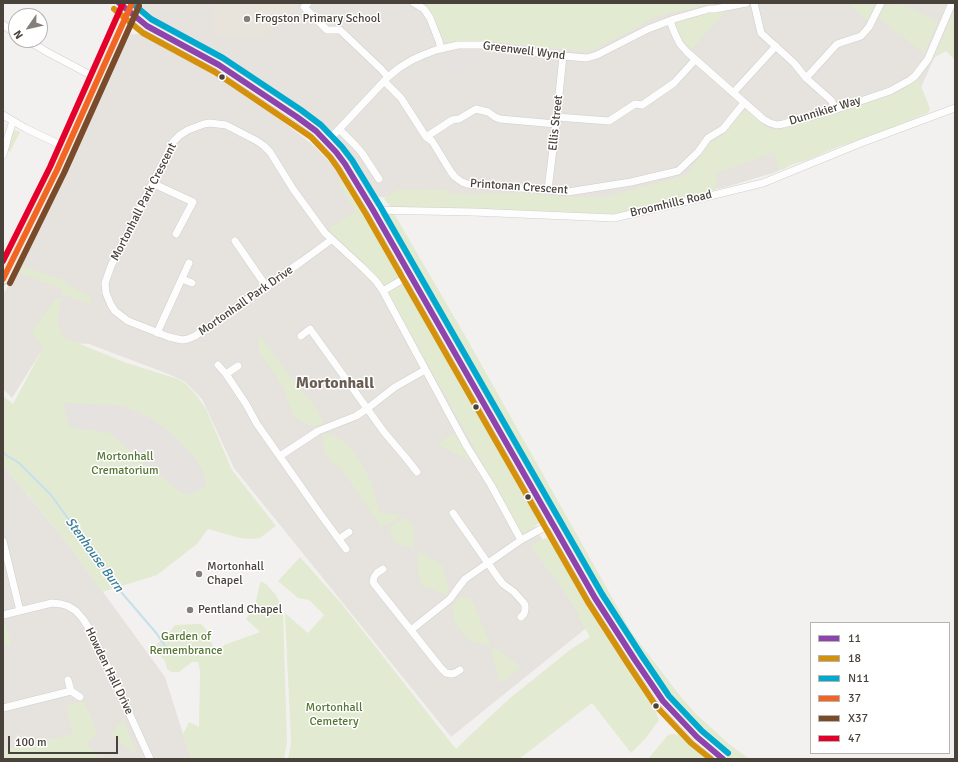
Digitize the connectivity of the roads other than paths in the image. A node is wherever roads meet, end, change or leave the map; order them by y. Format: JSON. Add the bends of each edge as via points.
{"nodes":[{"id":1,"x":119,"y":3,"type":"edge"},
{"id":2,"x":308,"y":3,"type":"edge"},
{"id":3,"x":414,"y":3,"type":"edge"},
{"id":4,"x":746,"y":3,"type":"edge"},
{"id":5,"x":754,"y":3,"type":"edge"},
{"id":6,"x":881,"y":3,"type":"edge"},
{"id":7,"x":952,"y":3,"type":"edge"},
{"id":8,"x":130,"y":7,"type":"edge"},
{"id":9,"x":670,"y":21,"type":"junction"},
{"id":10,"x":776,"y":46,"type":"junction"},
{"id":11,"x":40,"y":48,"type":"edge"},
{"id":12,"x":441,"y":49,"type":"junction"},
{"id":13,"x":563,"y":56,"type":"junction"},
{"id":14,"x":695,"y":60,"type":"junction"},
{"id":15,"x":806,"y":78,"type":"junction"},
{"id":16,"x":98,"y":79,"type":"junction"},
{"id":17,"x":386,"y":79,"type":"junction"},
{"id":18,"x":733,"y":93,"type":"junction"},
{"id":19,"x":744,"y":103,"type":"junction"},
{"id":20,"x":955,"y":108,"type":"edge"},
{"id":21,"x":834,"y":110,"type":"junction"},
{"id":22,"x":3,"y":115,"type":"edge"},
{"id":23,"x":13,"y":121,"type":"junction"},
{"id":24,"x":557,"y":121,"type":"junction"},
{"id":25,"x":339,"y":129,"type":"junction"},
{"id":26,"x":426,"y":136,"type":"junction"},
{"id":27,"x":327,"y":142,"type":"junction"},
{"id":28,"x":66,"y":148,"type":"junction"},
{"id":29,"x":3,"y":155,"type":"edge"},
{"id":30,"x":378,"y":179,"type":"dead end"},
{"id":31,"x":152,"y":183,"type":"junction"},
{"id":32,"x":548,"y":190,"type":"junction"},
{"id":33,"x":373,"y":210,"type":"junction"},
{"id":34,"x":176,"y":234,"type":"dead end"},
{"id":35,"x":331,"y":240,"type":"junction"},
{"id":36,"x":235,"y":241,"type":"dead end"},
{"id":37,"x":190,"y":263,"type":"dead end"},
{"id":38,"x":410,"y":275,"type":"junction"},
{"id":39,"x":3,"y":279,"type":"edge"},
{"id":40,"x":182,"y":279,"type":"junction"},
{"id":41,"x":192,"y":283,"type":"dead end"},
{"id":42,"x":266,"y":286,"type":"junction"},
{"id":43,"x":383,"y":291,"type":"junction"},
{"id":44,"x":131,"y":323,"type":"joint"},
{"id":45,"x":157,"y":333,"type":"junction"},
{"id":46,"x":301,"y":336,"type":"dead end"},
{"id":47,"x":218,"y":365,"type":"dead end"},
{"id":48,"x":238,"y":366,"type":"dead end"},
{"id":49,"x":425,"y":370,"type":"junction"},
{"id":50,"x":226,"y":374,"type":"junction"},
{"id":51,"x":368,"y":408,"type":"junction"},
{"id":52,"x":280,"y":456,"type":"junction"},
{"id":53,"x":416,"y":472,"type":"dead end"},
{"id":54,"x":453,"y":513,"type":"dead end"},
{"id":55,"x":552,"y":522,"type":"junction"},
{"id":56,"x":349,"y":532,"type":"dead end"},
{"id":57,"x":339,"y":539,"type":"junction"},
{"id":58,"x":521,"y":540,"type":"junction"},
{"id":59,"x":3,"y":541,"type":"edge"},
{"id":60,"x":346,"y":549,"type":"dead end"},
{"id":61,"x":488,"y":563,"type":"junction"},
{"id":62,"x":383,"y":569,"type":"dead end"},
{"id":63,"x":20,"y":611,"type":"junction"},
{"id":64,"x":3,"y":615,"type":"edge"},
{"id":65,"x":521,"y":617,"type":"dead end"},
{"id":66,"x":411,"y":630,"type":"junction"},
{"id":67,"x":460,"y":670,"type":"dead end"},
{"id":68,"x":68,"y":680,"type":"dead end"},
{"id":69,"x":71,"y":691,"type":"junction"},
{"id":70,"x":80,"y":697,"type":"dead end"},
{"id":71,"x":3,"y":708,"type":"edge"},
{"id":72,"x":150,"y":759,"type":"edge"},
{"id":73,"x":723,"y":759,"type":"edge"}],
"edges":[{"from":1,"to":8,"type":"main road"},
{"from":2,"to":17,"type":"street","name":"Printonan Crescent","via":[[304,7],[327,30],[340,30],[381,69]]},
{"from":3,"to":12,"type":"street","via":[[424,9],[430,18]]},
{"from":4,"to":9,"type":"street","name":"Greenwell Wynd","via":[[709,9]]},
{"from":5,"to":10,"type":"street","via":[[761,33]]},
{"from":6,"to":15,"type":"street","via":[[869,27],[861,36],[837,44]]},
{"from":7,"to":21,"type":"street","name":"Dunnikier Way","via":[[928,59],[915,76],[890,91]]},
{"from":8,"to":16,"type":"main road"},
{"from":8,"to":27,"type":"main road","via":[[147,26],[224,69],[297,117]]},
{"from":9,"to":13,"type":"street","name":"Greenwell Wynd","via":[[648,29],[597,55],[587,58]]},
{"from":9,"to":14,"type":"street","name":"Dunnikier Way","via":[[680,44]]},
{"from":10,"to":15,"type":"street"},
{"from":10,"to":18,"type":"street"},
{"from":11,"to":16,"type":"street"},
{"from":12,"to":13,"type":"street","name":"Greenwell Wynd","via":[[482,45]]},
{"from":12,"to":17,"type":"street","name":"Greenwell Wynd","via":[[412,60]]},
{"from":13,"to":24,"type":"street","name":"Ellis Street"},
{"from":14,"to":18,"type":"street","name":"Dunnikier Way"},
{"from":14,"to":24,"type":"street","via":[[674,83],[642,105],[635,104],[609,122]]},
{"from":15,"to":21,"type":"street","via":[[832,102]]},
{"from":16,"to":28,"type":"main road"},
{"from":17,"to":25,"type":"street","name":"Greenwell Wynd"},
{"from":17,"to":26,"type":"street","name":"Printonan Crescent"},
{"from":18,"to":19,"type":"street","name":"Dunnikier Way"},
{"from":19,"to":21,"type":"street","name":"Dunnikier Way","via":[[770,124],[777,125]]},
{"from":19,"to":32,"type":"street","name":"Printonan Crescent","via":[[723,129],[708,138],[698,152],[678,171],[582,190]]},
{"from":20,"to":33,"type":"street","name":"Broomhills Road","via":[[762,182],[614,218]]},
{"from":22,"to":23,"type":"street"},
{"from":23,"to":28,"type":"street"},
{"from":23,"to":29,"type":"street"},
{"from":24,"to":26,"type":"street","via":[[500,119],[476,109]]},
{"from":24,"to":32,"type":"street","name":"Ellis Street"},
{"from":25,"to":27,"type":"street","name":"Greenwell Wynd"},
{"from":25,"to":30,"type":"street","via":[[362,153]]},
{"from":26,"to":32,"type":"street","name":"Printonan Crescent","via":[[432,141],[451,172],[462,182]]},
{"from":27,"to":33,"type":"main road","via":[[345,164]]},
{"from":28,"to":39,"type":"main road"},
{"from":31,"to":34,"type":"street","via":[[193,202]]},
{"from":31,"to":35,"type":"street","name":"Mortonhall Park Crescent","via":[[169,147],[180,135],[204,124],[226,125],[257,140],[267,149],[317,224]]},
{"from":31,"to":44,"type":"street","name":"Mortonhall Park Crescent","via":[[104,283],[115,311]]},
{"from":33,"to":38,"type":"main road"},
{"from":35,"to":42,"type":"street","name":"Mortonhall Park Drive"},
{"from":35,"to":43,"type":"street","name":"Mortonhall Park Crescent","via":[[364,268]]},
{"from":36,"to":42,"type":"street"},
{"from":37,"to":40,"type":"street"},
{"from":38,"to":43,"type":"street"},
{"from":38,"to":55,"type":"main road"},
{"from":40,"to":41,"type":"street"},
{"from":40,"to":45,"type":"street"},
{"from":42,"to":45,"type":"street","name":"Mortonhall Park Drive","via":[[195,336],[182,340]]},
{"from":43,"to":49,"type":"street","name":"Mortonhall Park Crescent"},
{"from":44,"to":45,"type":"street","name":"Mortonhall Park Drive"},
{"from":46,"to":51,"type":"street","via":[[310,329]]},
{"from":47,"to":50,"type":"street"},
{"from":48,"to":50,"type":"street"},
{"from":49,"to":51,"type":"street","via":[[395,387]]},
{"from":49,"to":58,"type":"street","name":"Mortonhall Park Crescent"},
{"from":50,"to":52,"type":"street"},
{"from":51,"to":52,"type":"street","via":[[351,419],[318,431]]},
{"from":51,"to":53,"type":"street"},
{"from":52,"to":57,"type":"street"},
{"from":54,"to":61,"type":"street"},
{"from":55,"to":58,"type":"street"},
{"from":55,"to":73,"type":"main road","via":[[602,609],[660,696],[697,737]]},
{"from":56,"to":57,"type":"street"},
{"from":57,"to":60,"type":"street"},
{"from":58,"to":61,"type":"street"},
{"from":59,"to":63,"type":"street"},
{"from":61,"to":65,"type":"street","via":[[503,584],[525,605]]},
{"from":61,"to":66,"type":"street","via":[[465,579],[450,599]]},
{"from":62,"to":66,"type":"street","via":[[376,573],[373,582]]},
{"from":63,"to":64,"type":"street","name":"Howden Hall Drive"},
{"from":63,"to":72,"type":"street","name":"Howden Hall Drive","via":[[57,603],[68,606],[80,615],[110,671]]},
{"from":66,"to":67,"type":"street","via":[[446,673],[451,674]]},
{"from":68,"to":69,"type":"street"},
{"from":69,"to":70,"type":"street"},
{"from":69,"to":71,"type":"street"}]}
